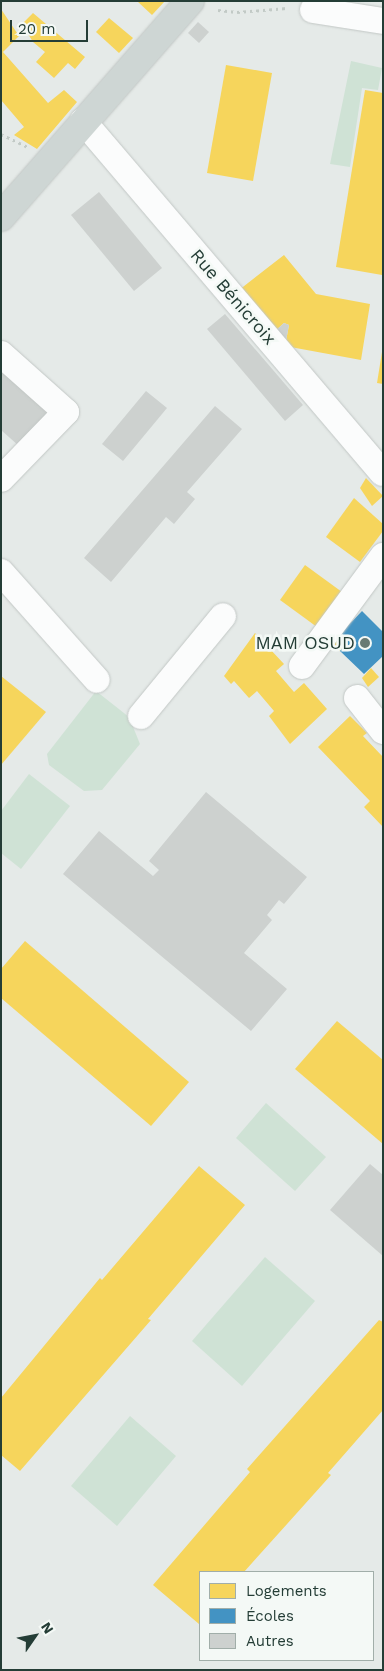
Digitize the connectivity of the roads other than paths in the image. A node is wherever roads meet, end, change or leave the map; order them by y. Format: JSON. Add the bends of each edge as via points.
{"nodes":[{"id":1,"x":190,"y":1,"type":"edge"},
{"id":2,"x":313,"y":10,"type":"road end"},
{"id":3,"x":383,"y":21,"type":"edge"},
{"id":4,"x":83,"y":121,"type":"junction"},
{"id":5,"x":1,"y":217,"type":"edge"},
{"id":6,"x":1,"y":354,"type":"edge"},
{"id":7,"x":383,"y":473,"type":"edge"},
{"id":8,"x":1,"y":479,"type":"edge"},
{"id":9,"x":383,"y":556,"type":"edge"},
{"id":10,"x":1,"y":572,"type":"edge"},
{"id":11,"x":223,"y":616,"type":"dead end"},
{"id":12,"x":302,"y":666,"type":"dead end"},
{"id":13,"x":97,"y":680,"type":"dead end"},
{"id":14,"x":357,"y":698,"type":"dead end"},
{"id":15,"x":141,"y":716,"type":"dead end"},
{"id":16,"x":383,"y":731,"type":"edge"}],
"edges":[{"from":1,"to":4,"type":"main road"},
{"from":2,"to":3,"type":"street"},
{"from":4,"to":5,"type":"main road"},
{"from":4,"to":7,"type":"street","name":"Rue Bénicroix"},
{"from":6,"to":8,"type":"street","via":[[66,412]]},
{"from":9,"to":12,"type":"street"},
{"from":10,"to":13,"type":"street"},
{"from":11,"to":15,"type":"street"},
{"from":14,"to":16,"type":"street"}]}
